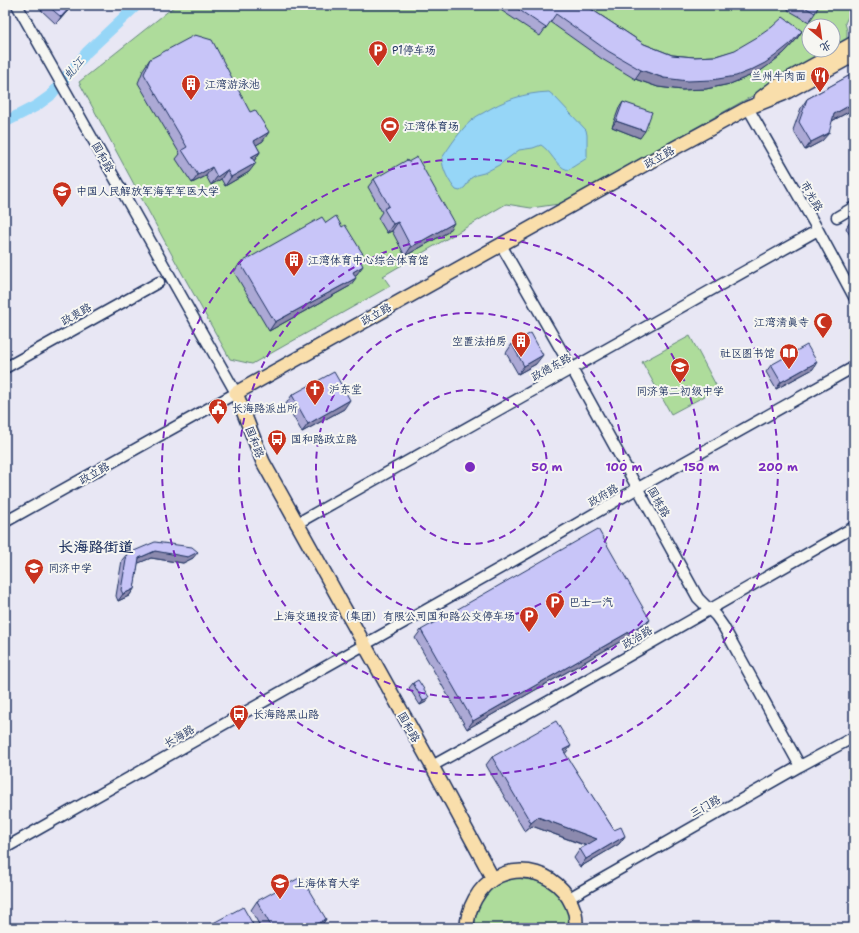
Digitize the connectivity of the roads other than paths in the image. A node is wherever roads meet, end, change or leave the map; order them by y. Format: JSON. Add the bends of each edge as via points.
{"nodes":[{"id":1,"x":18,"y":5,"type":"edge"},
{"id":2,"x":854,"y":43,"type":"edge"},
{"id":3,"x":854,"y":55,"type":"edge"},
{"id":4,"x":748,"y":108,"type":"junction"},
{"id":5,"x":854,"y":207,"type":"edge"},
{"id":6,"x":837,"y":217,"type":"dead end"},
{"id":7,"x":818,"y":230,"type":"junction"},
{"id":8,"x":501,"y":245,"type":"junction"},
{"id":9,"x":160,"y":282,"type":"dead end"},
{"id":10,"x":854,"y":297,"type":"edge"},
{"id":11,"x":854,"y":367,"type":"edge"},
{"id":12,"x":5,"y":368,"type":"edge"},
{"id":13,"x":572,"y":369,"type":"junction"},
{"id":14,"x":236,"y":393,"type":"junction"},
{"id":15,"x":638,"y":488,"type":"junction"},
{"id":16,"x":5,"y":522,"type":"edge"},
{"id":17,"x":296,"y":524,"type":"junction"},
{"id":18,"x":854,"y":527,"type":"edge"},
{"id":19,"x":709,"y":609,"type":"junction"},
{"id":20,"x":364,"y":645,"type":"junction"},
{"id":21,"x":854,"y":737,"type":"edge"},
{"id":22,"x":432,"y":766,"type":"junction"},
{"id":23,"x":800,"y":766,"type":"junction"},
{"id":24,"x":5,"y":848,"type":"edge"},
{"id":25,"x":493,"y":879,"type":"junction"},
{"id":26,"x":569,"y":898,"type":"junction"},
{"id":27,"x":467,"y":928,"type":"edge"},
{"id":28,"x":576,"y":928,"type":"edge"}],
"edges":[{"from":1,"to":14,"type":"street","name":"国和路"},
{"from":2,"to":4,"type":"main road","name":"政立路","via":[[778,85]]},
{"from":3,"to":4,"type":"main road","name":"政立路","via":[[783,94]]},
{"from":4,"to":7,"type":"street","name":"市光路"},
{"from":4,"to":8,"type":"main road","name":"政立路"},
{"from":5,"to":6,"type":"street"},
{"from":7,"to":10,"type":"street","name":"市光路"},
{"from":7,"to":13,"type":"street","name":"政德东路"},
{"from":8,"to":13,"type":"street","name":"国栋路"},
{"from":8,"to":14,"type":"main road","name":"政立路"},
{"from":9,"to":12,"type":"street","name":"政衷路"},
{"from":11,"to":15,"type":"street","name":"政府路"},
{"from":13,"to":15,"type":"street","name":"国栋路"},
{"from":13,"to":17,"type":"street","name":"政德东路"},
{"from":14,"to":16,"type":"street","name":"政立路"},
{"from":14,"to":17,"type":"main road","name":"国和路","via":[[263,462]]},
{"from":15,"to":19,"type":"street","name":"国栋路","via":[[698,598]]},
{"from":15,"to":20,"type":"street","name":"政府路"},
{"from":17,"to":20,"type":"main road","name":"国和路"},
{"from":18,"to":19,"type":"street","name":"政治路"},
{"from":19,"to":22,"type":"street","name":"政治路"},
{"from":19,"to":23,"type":"street","name":"国栋路","via":[[723,626]]},
{"from":20,"to":22,"type":"main road","name":"国和路"},
{"from":20,"to":24,"type":"street","name":"长海路"},
{"from":21,"to":23,"type":"street","name":"三门路"},
{"from":22,"to":25,"type":"main road","name":"国和路"},
{"from":23,"to":26,"type":"street","name":"三门路"},
{"from":25,"to":26,"type":"main road","via":[[516,871],[541,874],[552,880]]},
{"from":25,"to":27,"type":"main road","via":[[479,892],[470,908]]},
{"from":26,"to":28,"type":"main road","via":[[575,914]]}]}
